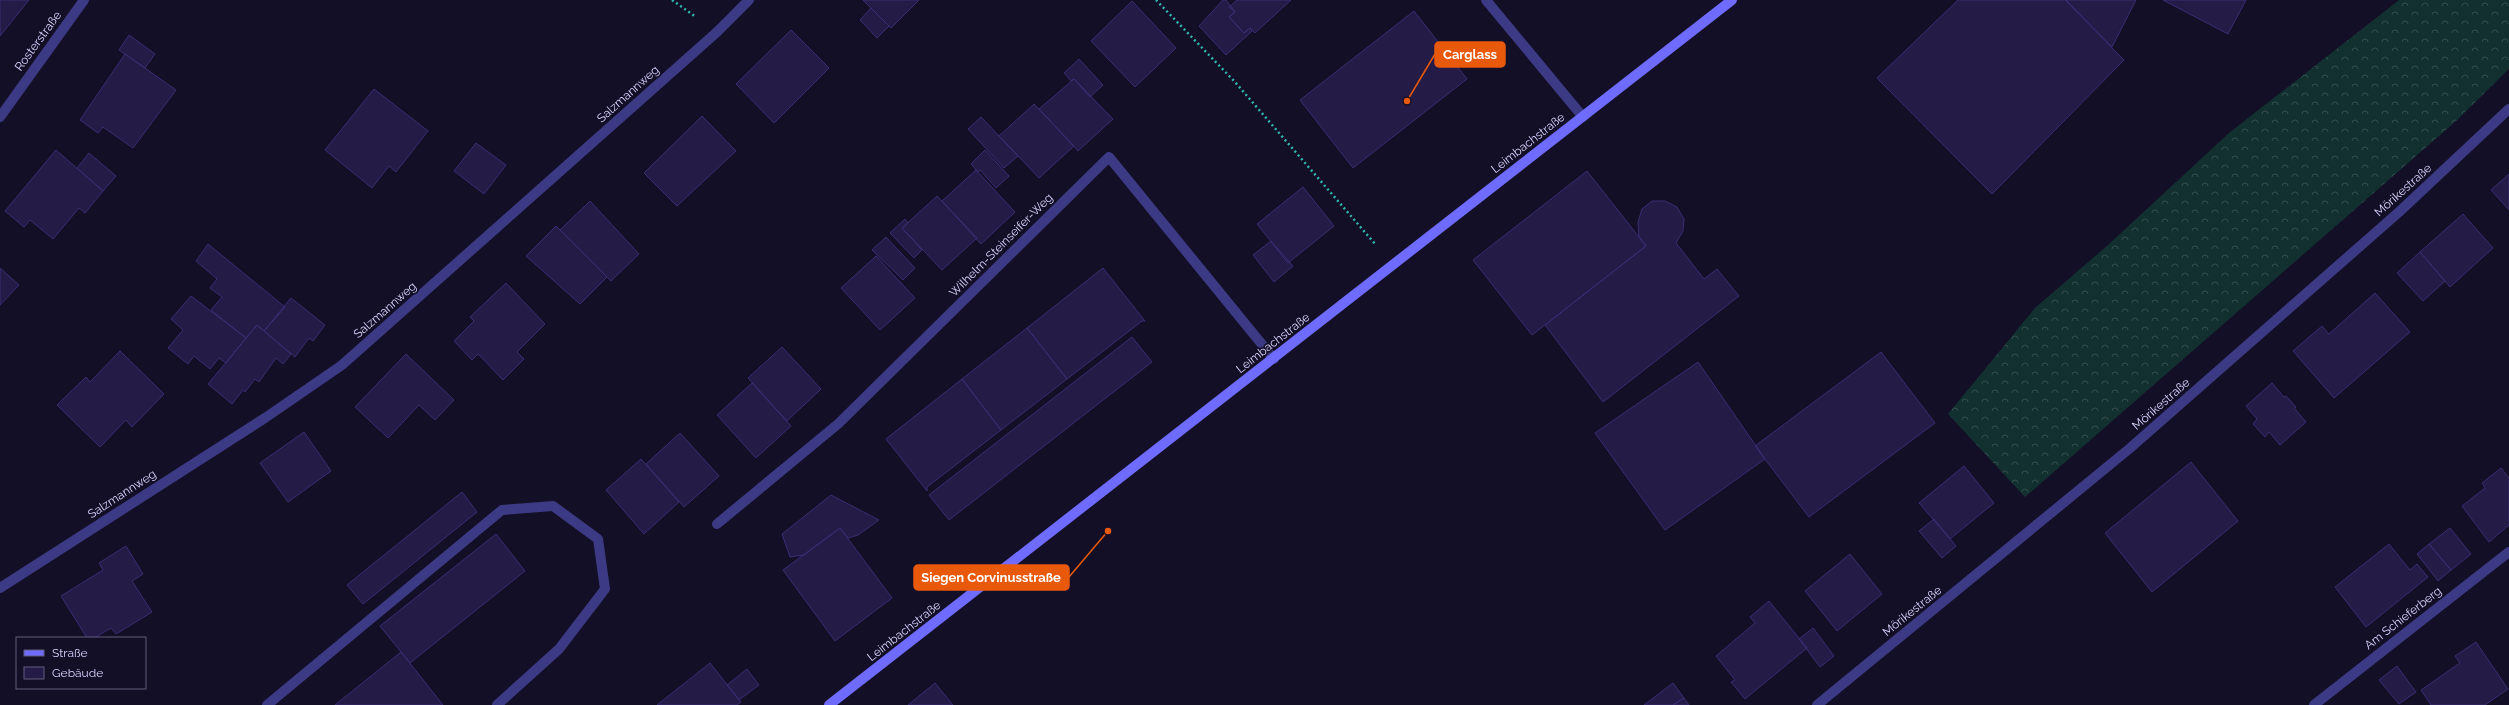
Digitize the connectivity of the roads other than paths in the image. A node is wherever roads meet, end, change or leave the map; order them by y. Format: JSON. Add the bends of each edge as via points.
{"nodes":[{"id":1,"x":84,"y":0,"type":"edge"},
{"id":2,"x":749,"y":0,"type":"edge"},
{"id":3,"x":1486,"y":0,"type":"edge"},
{"id":4,"x":1732,"y":0,"type":"edge"},
{"id":5,"x":2509,"y":109,"type":"edge"},
{"id":6,"x":0,"y":117,"type":"edge"},
{"id":7,"x":1583,"y":117,"type":"junction"},
{"id":8,"x":1274,"y":359,"type":"junction"},
{"id":9,"x":717,"y":524,"type":"dead end"},
{"id":10,"x":2509,"y":552,"type":"edge"},
{"id":11,"x":0,"y":588,"type":"edge"},
{"id":12,"x":267,"y":705,"type":"edge"},
{"id":13,"x":497,"y":705,"type":"edge"},
{"id":14,"x":829,"y":705,"type":"edge"},
{"id":15,"x":1817,"y":705,"type":"edge"},
{"id":16,"x":2314,"y":705,"type":"edge"}],
"edges":[{"from":1,"to":6,"type":"street","name":"Rosterstraße"},
{"from":2,"to":11,"type":"street","name":"Salzmannweg","via":[[711,38],[342,365],[265,418]]},
{"from":3,"to":7,"type":"street"},
{"from":4,"to":7,"type":"main road","name":"Leimbachstraße"},
{"from":5,"to":15,"type":"street","name":"Mörikestraße","via":[[2399,212],[2129,449]]},
{"from":7,"to":8,"type":"main road","name":"Leimbachstraße"},
{"from":8,"to":9,"type":"street","name":"Wilhelm-Steinseifer-Weg","via":[[1109,157],[838,424]]},
{"from":8,"to":14,"type":"main road","name":"Leimbachstraße"},
{"from":10,"to":16,"type":"street","name":"Am Schieferberg"},
{"from":12,"to":13,"type":"street","via":[[502,510],[553,506],[598,539],[605,589],[559,650]]}]}
